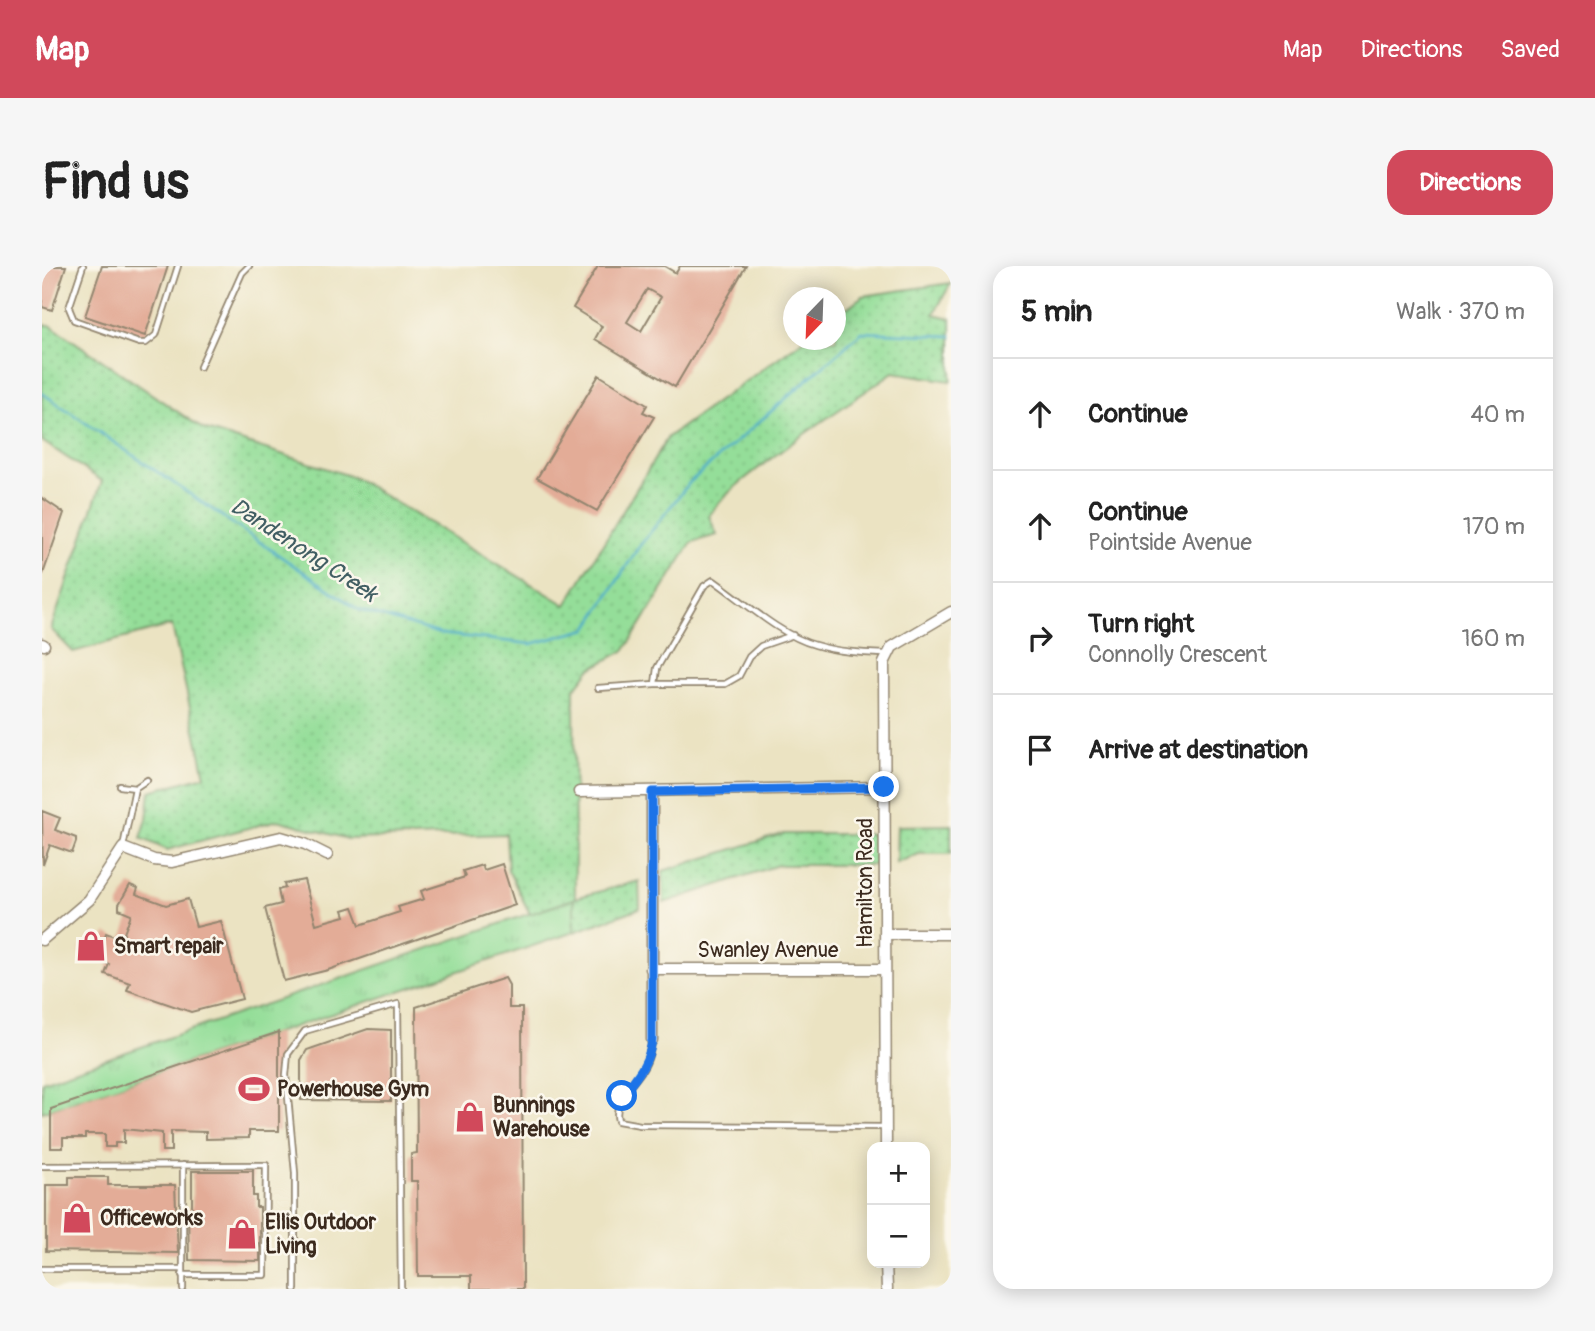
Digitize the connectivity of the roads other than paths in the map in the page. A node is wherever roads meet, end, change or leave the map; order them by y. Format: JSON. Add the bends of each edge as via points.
{"nodes":[{"id":1,"x":83,"y":266,"type":"edge"},
{"id":2,"x":178,"y":266,"type":"edge"},
{"id":3,"x":249,"y":266,"type":"edge"},
{"id":4,"x":200,"y":367,"type":"dead end"},
{"id":5,"x":951,"y":612,"type":"edge"},
{"id":6,"x":793,"y":635,"type":"junction"},
{"id":7,"x":886,"y":654,"type":"junction"},
{"id":8,"x":655,"y":684,"type":"junction"},
{"id":9,"x":598,"y":688,"type":"dead end"},
{"id":10,"x":147,"y":780,"type":"dead end"},
{"id":11,"x":120,"y":786,"type":"dead end"},
{"id":12,"x":884,"y":787,"type":"junction"},
{"id":13,"x":135,"y":788,"type":"junction"},
{"id":14,"x":579,"y":792,"type":"dead end"},
{"id":15,"x":652,"y":792,"type":"junction"},
{"id":16,"x":123,"y":848,"type":"junction"},
{"id":17,"x":327,"y":855,"type":"dead end"},
{"id":18,"x":885,"y":934,"type":"junction"},
{"id":19,"x":951,"y":934,"type":"edge"},
{"id":20,"x":42,"y":940,"type":"edge"},
{"id":21,"x":884,"y":969,"type":"junction"},
{"id":22,"x":651,"y":970,"type":"junction"},
{"id":23,"x":652,"y":1040,"type":"joint"},
{"id":24,"x":886,"y":1128,"type":"junction"},
{"id":25,"x":886,"y":1142,"type":"edge"},
{"id":26,"x":183,"y":1165,"type":"junction"},
{"id":27,"x":42,"y":1166,"type":"edge"},
{"id":28,"x":887,"y":1268,"type":"edge"},
{"id":29,"x":42,"y":1269,"type":"edge"},
{"id":30,"x":182,"y":1272,"type":"junction"},
{"id":31,"x":401,"y":1287,"type":"edge"},
{"id":32,"x":183,"y":1289,"type":"edge"},
{"id":33,"x":295,"y":1289,"type":"edge"},
{"id":34,"x":887,"y":1289,"type":"edge"}],
"edges":[{"from":1,"to":2,"type":"lane","via":[[69,308],[74,320],[146,343],[156,335]]},
{"from":3,"to":4,"type":"lane"},
{"from":5,"to":7,"type":"street"},
{"from":6,"to":7,"type":"lane","via":[[812,645]]},
{"from":6,"to":8,"type":"lane","via":[[761,646],[739,676],[726,684]]},
{"from":6,"to":8,"type":"lane","via":[[713,580],[704,586],[657,668]]},
{"from":7,"to":12,"type":"street","name":"Hamilton Road"},
{"from":8,"to":9,"type":"lane"},
{"from":10,"to":13,"type":"lane"},
{"from":11,"to":13,"type":"lane"},
{"from":12,"to":15,"type":"street"},
{"from":12,"to":18,"type":"street","name":"Hamilton Road"},
{"from":13,"to":16,"type":"lane"},
{"from":14,"to":15,"type":"street"},
{"from":15,"to":22,"type":"street"},
{"from":16,"to":17,"type":"street","via":[[172,862],[281,837]]},
{"from":16,"to":20,"type":"street","via":[[89,900]]},
{"from":18,"to":19,"type":"street"},
{"from":18,"to":21,"type":"street","name":"Hamilton Road"},
{"from":21,"to":22,"type":"street","name":"Swanley Avenue"},
{"from":21,"to":24,"type":"street","name":"Hamilton Road"},
{"from":22,"to":23,"type":"street"},
{"from":23,"to":24,"type":"lane","via":[[642,1071],[622,1096],[616,1111],[618,1121]]},
{"from":24,"to":25,"type":"street","name":"Hamilton Road"},
{"from":26,"to":27,"type":"lane"},
{"from":26,"to":30,"type":"lane"},
{"from":26,"to":30,"type":"lane","via":[[266,1165],[265,1275]]},
{"from":28,"to":34,"type":"street"},
{"from":29,"to":30,"type":"lane"},
{"from":30,"to":32,"type":"lane"},
{"from":31,"to":33,"type":"lane","via":[[398,1004],[305,1031],[288,1054]]}]}
